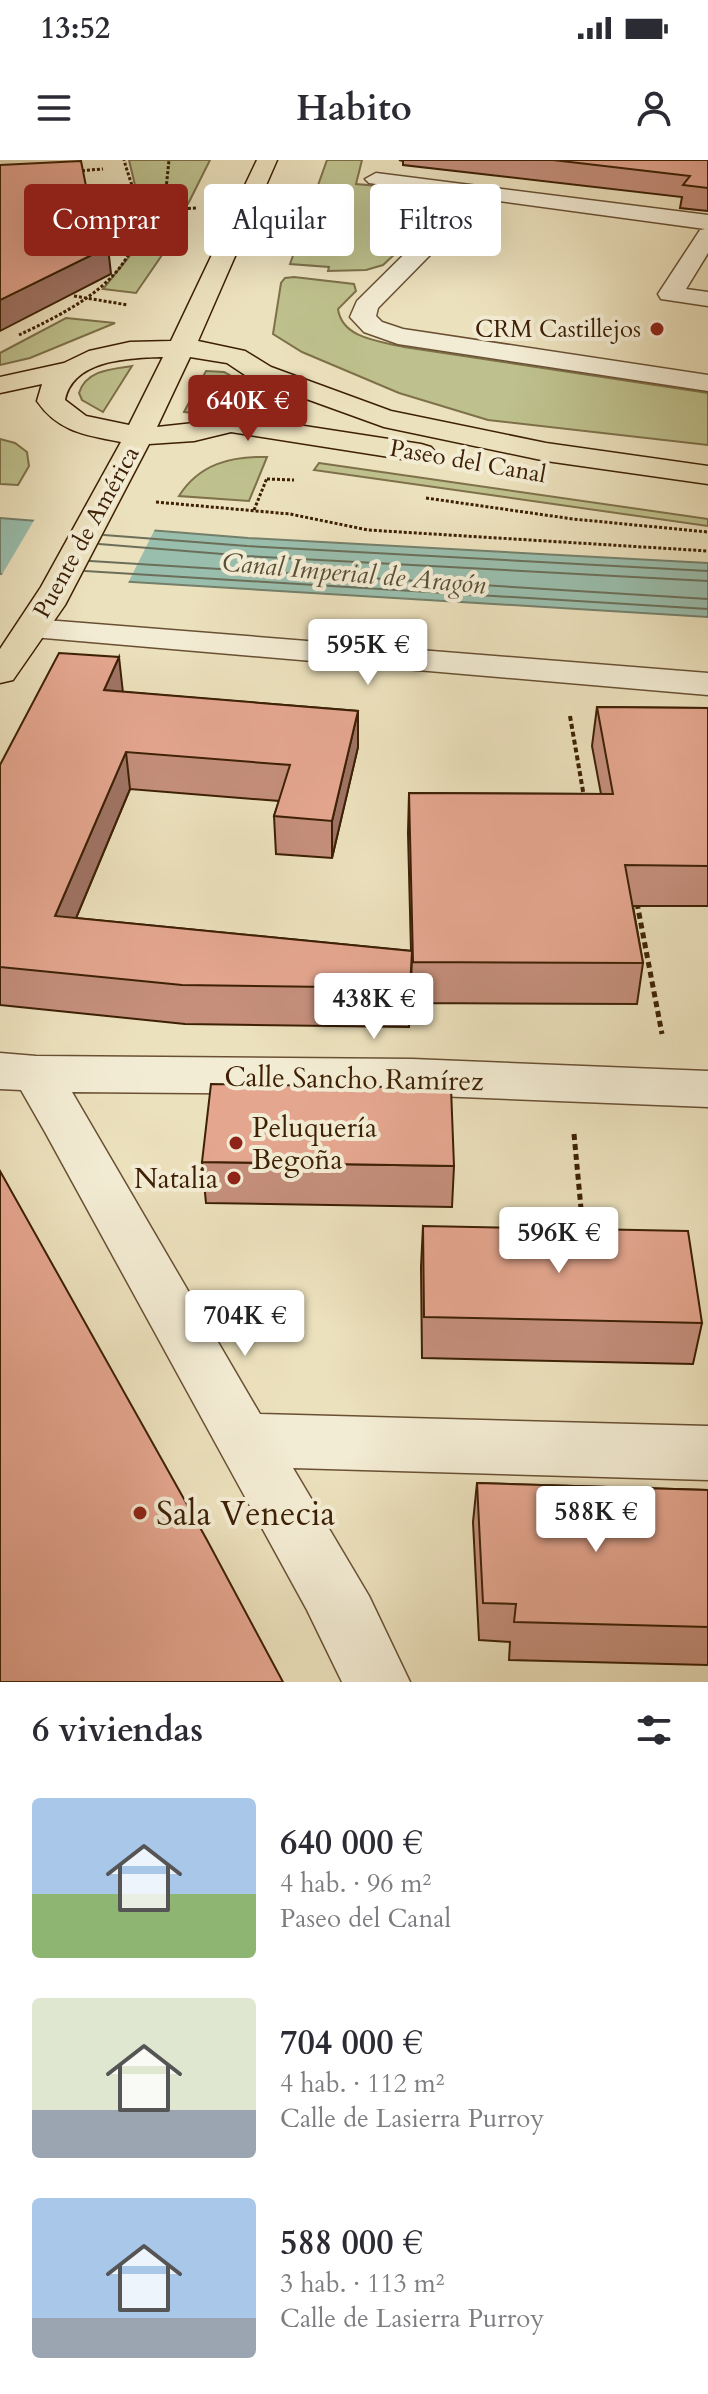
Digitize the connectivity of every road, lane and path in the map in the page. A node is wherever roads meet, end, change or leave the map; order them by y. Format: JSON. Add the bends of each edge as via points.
{"nodes":[{"id":1,"x":124,"y":160,"type":"edge"},
{"id":2,"x":169,"y":160,"type":"edge"},
{"id":3,"x":267,"y":160,"type":"edge"},
{"id":4,"x":103,"y":169,"type":"dead end"},
{"id":5,"x":66,"y":171,"type":"edge"},
{"id":6,"x":376,"y":179,"type":"dead end"},
{"id":7,"x":130,"y":184,"type":"edge"},
{"id":8,"x":167,"y":184,"type":"edge"},
{"id":9,"x":256,"y":184,"type":"edge"},
{"id":10,"x":416,"y":184,"type":"edge"},
{"id":11,"x":501,"y":195,"type":"edge"},
{"id":12,"x":708,"y":223,"type":"edge"},
{"id":13,"x":708,"y":235,"type":"edge"},
{"id":14,"x":126,"y":256,"type":"edge"},
{"id":15,"x":224,"y":256,"type":"edge"},
{"id":16,"x":416,"y":256,"type":"edge"},
{"id":17,"x":74,"y":296,"type":"edge"},
{"id":18,"x":83,"y":298,"type":"junction"},
{"id":19,"x":708,"y":299,"type":"edge"},
{"id":20,"x":139,"y":307,"type":"dead end"},
{"id":21,"x":17,"y":336,"type":"dead end"},
{"id":22,"x":182,"y":348,"type":"junction"},
{"id":23,"x":72,"y":369,"type":"junction"},
{"id":24,"x":261,"y":373,"type":"junction"},
{"id":25,"x":708,"y":383,"type":"edge"},
{"id":26,"x":0,"y":385,"type":"edge"},
{"id":27,"x":228,"y":423,"type":"junction"},
{"id":28,"x":139,"y":436,"type":"junction"},
{"id":29,"x":708,"y":475,"type":"edge"},
{"id":30,"x":267,"y":479,"type":"dead end"},
{"id":31,"x":305,"y":481,"type":"dead end"},
{"id":32,"x":423,"y":497,"type":"dead end"},
{"id":33,"x":708,"y":497,"type":"edge"},
{"id":34,"x":154,"y":502,"type":"dead end"},
{"id":35,"x":708,"y":532,"type":"edge"},
{"id":36,"x":708,"y":551,"type":"edge"},
{"id":37,"x":16,"y":628,"type":"edge"},
{"id":38,"x":0,"y":672,"type":"edge"},
{"id":39,"x":708,"y":684,"type":"edge"},
{"id":40,"x":570,"y":714,"type":"dead end"},
{"id":41,"x":585,"y":804,"type":"edge"},
{"id":42,"x":636,"y":894,"type":"edge"},
{"id":43,"x":664,"y":1050,"type":"dead end"},
{"id":44,"x":18,"y":1072,"type":"edge"},
{"id":45,"x":708,"y":1089,"type":"edge"},
{"id":46,"x":574,"y":1132,"type":"dead end"},
{"id":47,"x":584,"y":1236,"type":"edge"},
{"id":48,"x":243,"y":1440,"type":"junction"},
{"id":49,"x":708,"y":1453,"type":"edge"},
{"id":50,"x":376,"y":1682,"type":"edge"}],
"edges":[{"from":1,"to":7,"type":"path"},
{"from":2,"to":8,"type":"path"},
{"from":3,"to":9,"type":"main road","name":"Puente de América"},
{"from":4,"to":5,"type":"path"},
{"from":6,"to":10,"type":"street"},
{"from":11,"to":12,"type":"street"},
{"from":13,"to":19,"type":"street","via":[[670,294]]},
{"from":14,"to":18,"type":"path","via":[[114,274]]},
{"from":15,"to":22,"type":"main road","name":"Puente de América"},
{"from":16,"to":25,"type":"street","via":[[366,306],[366,322],[398,336]]},
{"from":17,"to":18,"type":"path"},
{"from":18,"to":20,"type":"path"},
{"from":18,"to":21,"type":"path"},
{"from":22,"to":23,"type":"main road","name":"Paseo del Canal","via":[[113,353]]},
{"from":22,"to":24,"type":"main road","name":"Paseo del Canal","via":[[236,357]]},
{"from":22,"to":28,"type":"main road","name":"Puente de América"},
{"from":23,"to":26,"type":"main road","name":"Paseo del Canal"},
{"from":23,"to":28,"type":"main road","name":"Paseo del Canal","via":[[52,391],[62,414],[101,431]]},
{"from":24,"to":27,"type":"main road","name":"Paseo del Canal","via":[[269,385],[265,399]]},
{"from":24,"to":29,"type":"main road","name":"Paseo del Canal","via":[[335,402],[443,432]]},
{"from":27,"to":28,"type":"main road","name":"Paseo del Canal","via":[[195,432]]},
{"from":27,"to":33,"type":"main road","name":"Paseo del Canal"},
{"from":28,"to":37,"type":"main road","name":"Puente de América","via":[[53,595]]},
{"from":30,"to":31,"type":"path"},
{"from":32,"to":35,"type":"path"},
{"from":34,"to":36,"type":"path","via":[[290,514],[384,531]]},
{"from":37,"to":38,"type":"main road","name":"Puente de América"},
{"from":37,"to":39,"type":"street"},
{"from":40,"to":41,"type":"path"},
{"from":42,"to":43,"type":"path"},
{"from":44,"to":45,"type":"street","name":"Calle Sancho Ramírez","via":[[412,1077]]},
{"from":44,"to":48,"type":"street","via":[[101,1181]]},
{"from":46,"to":47,"type":"path"},
{"from":48,"to":49,"type":"street"},
{"from":48,"to":50,"type":"street","via":[[343,1611]]}]}
